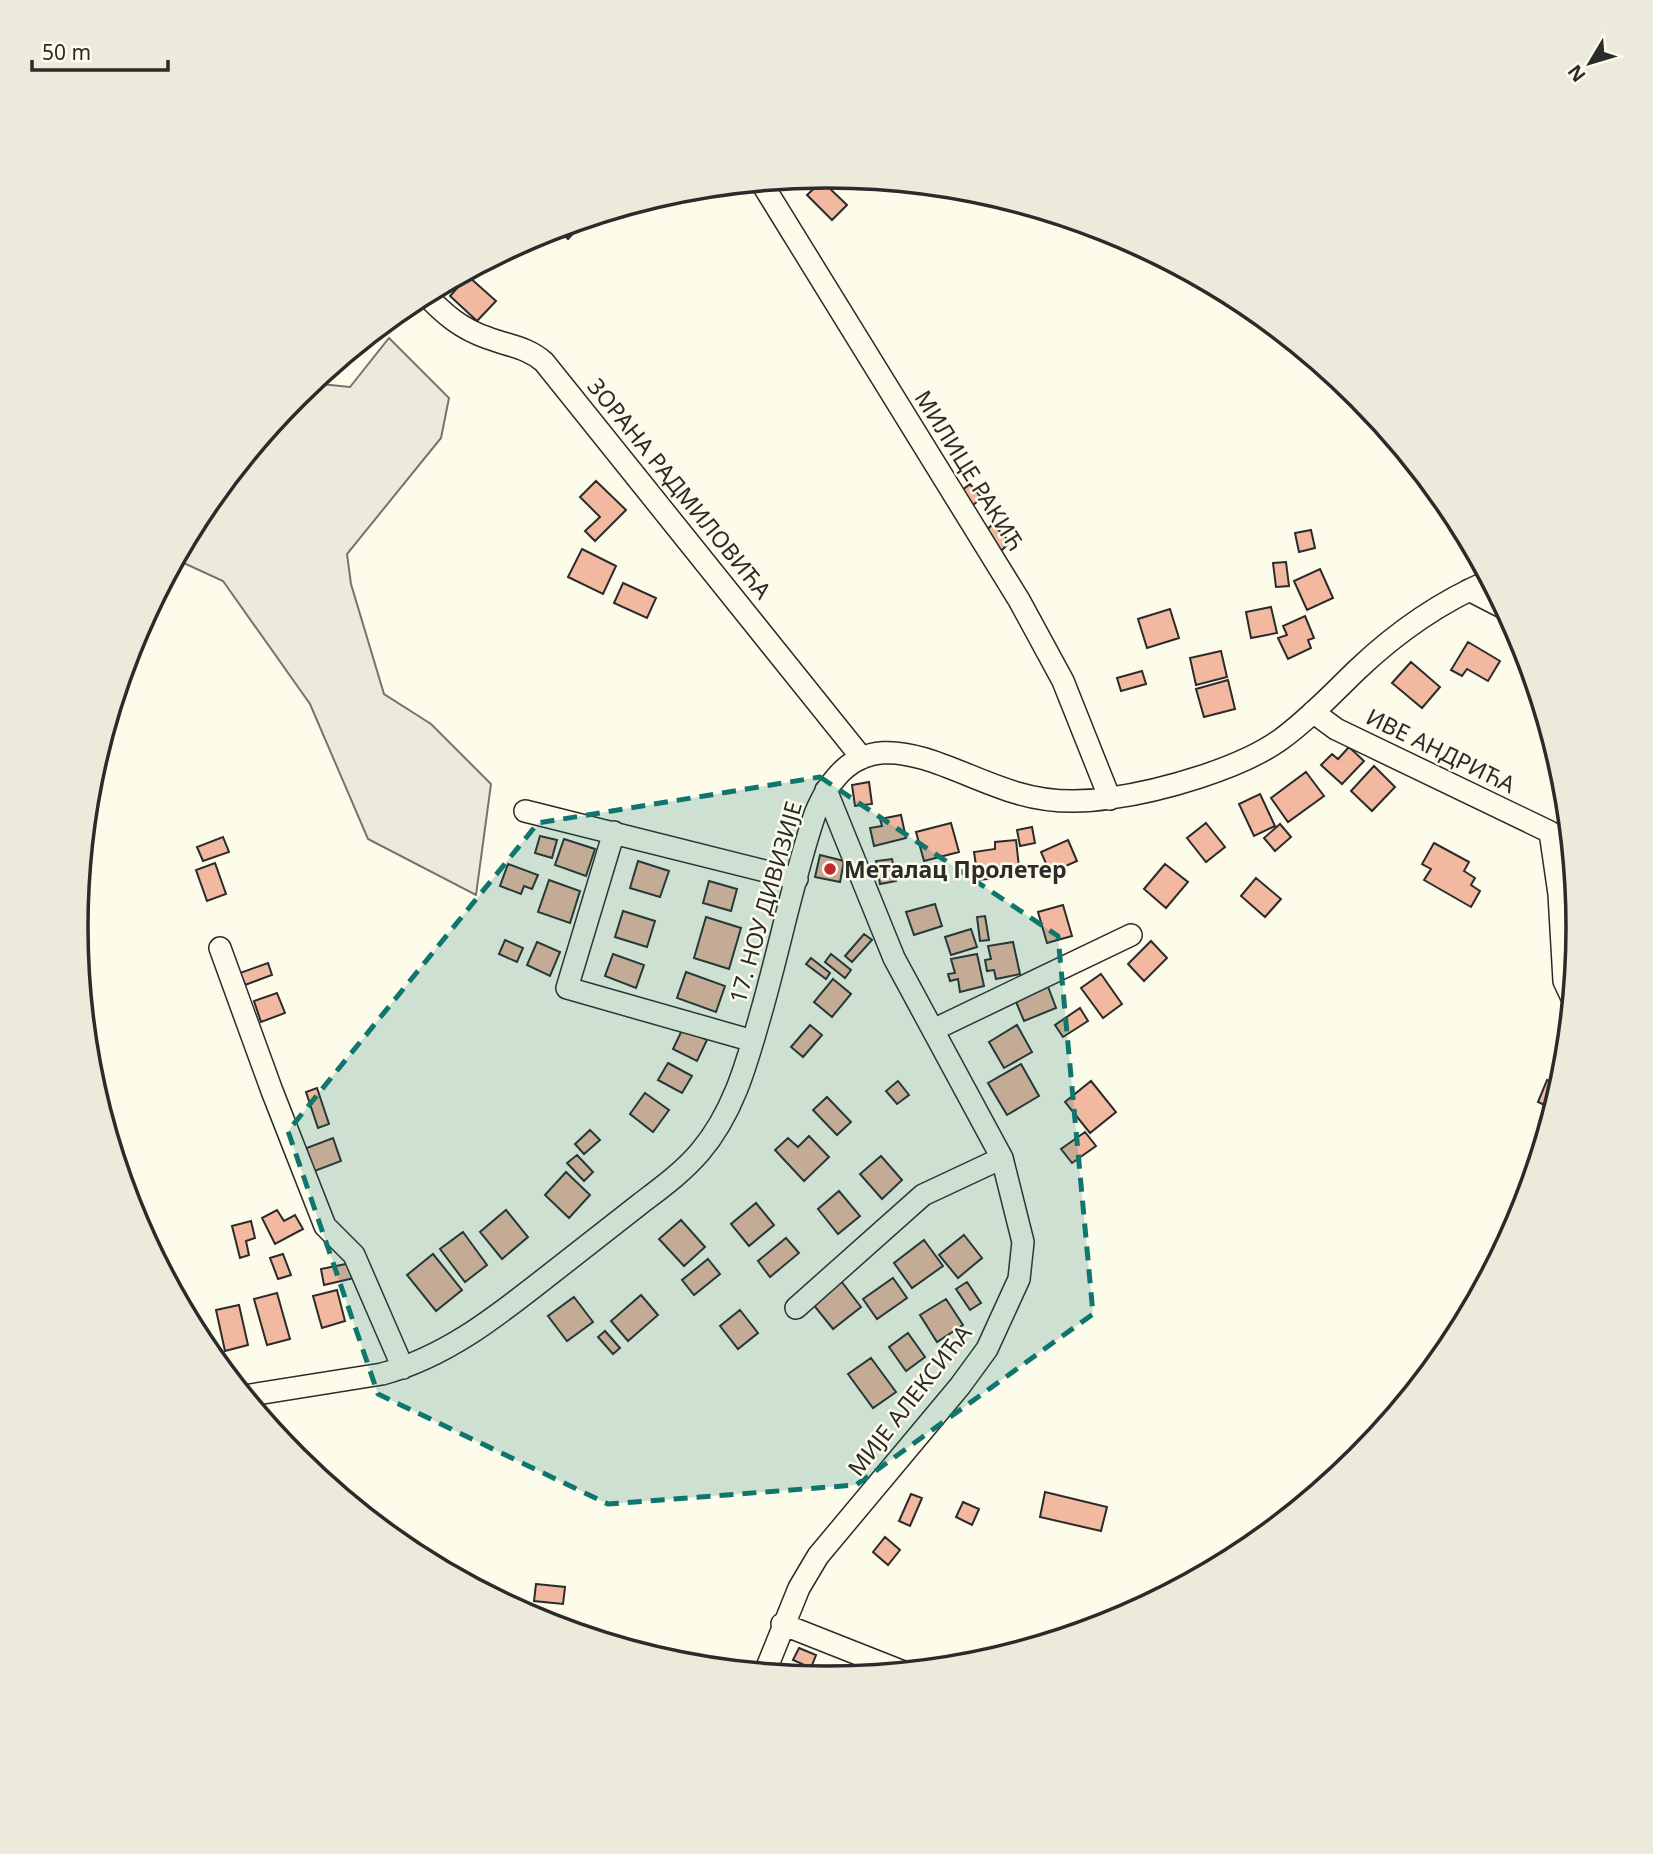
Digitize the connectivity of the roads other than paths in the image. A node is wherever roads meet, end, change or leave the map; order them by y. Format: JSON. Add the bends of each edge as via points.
{"nodes":[{"id":1,"x":767,"y":191,"type":"edge"},
{"id":2,"x":433,"y":302,"type":"edge"},
{"id":3,"x":1481,"y":585,"type":"edge"},
{"id":4,"x":1469,"y":590,"type":"junction"},
{"id":5,"x":1489,"y":600,"type":"edge"},
{"id":6,"x":1313,"y":712,"type":"junction"},
{"id":7,"x":862,"y":758,"type":"junction"},
{"id":8,"x":826,"y":790,"type":"junction"},
{"id":9,"x":1110,"y":799,"type":"junction"},
{"id":10,"x":525,"y":811,"type":"dead end"},
{"id":11,"x":614,"y":832,"type":"junction"},
{"id":12,"x":797,"y":879,"type":"junction"},
{"id":13,"x":1130,"y":935,"type":"dead end"},
{"id":14,"x":220,"y":948,"type":"dead end"},
{"id":15,"x":1564,"y":977,"type":"edge"},
{"id":16,"x":933,"y":1030,"type":"junction"},
{"id":17,"x":753,"y":1041,"type":"junction"},
{"id":18,"x":1002,"y":1158,"type":"junction"},
{"id":19,"x":796,"y":1308,"type":"dead end"},
{"id":20,"x":403,"y":1368,"type":"junction"},
{"id":21,"x":255,"y":1394,"type":"edge"},
{"id":22,"x":782,"y":1624,"type":"junction"},
{"id":23,"x":768,"y":1663,"type":"edge"},
{"id":24,"x":882,"y":1663,"type":"edge"}],
"edges":[{"from":1,"to":9,"type":"street","name":"МИЛИЦЕ РАКИЋ","via":[[1019,600],[1063,681]]},
{"from":2,"to":7,"type":"street","name":"ЗОРАНА РАДМИЛОВИЋА","via":[[461,327],[527,350],[544,362]]},
{"from":3,"to":4,"type":"street","name":"17. НОУ ДИВИЗИЈЕ"},
{"from":4,"to":5,"type":"street"},
{"from":4,"to":6,"type":"street","name":"17. НОУ ДИВИЗИЈЕ","via":[[1402,631]]},
{"from":6,"to":9,"type":"street","name":"17. НОУ ДИВИЗИЈЕ","via":[[1272,746],[1238,762]]},
{"from":6,"to":15,"type":"street","name":"ИВЕ АНДРИЋА","via":[[1336,729],[1550,831]]},
{"from":7,"to":8,"type":"street","name":"17. НОУ ДИВИЗИЈЕ"},
{"from":7,"to":9,"type":"street","name":"17. НОУ ДИВИЗИЈЕ","via":[[900,752],[1034,797]]},
{"from":8,"to":12,"type":"street","name":"17. НОУ ДИВИЗИЈЕ"},
{"from":8,"to":16,"type":"street","name":"МИЈЕ АЛЕКСИЋА","via":[[889,946]]},
{"from":10,"to":11,"type":"street"},
{"from":11,"to":12,"type":"street"},
{"from":11,"to":17,"type":"street","via":[[567,988]]},
{"from":12,"to":17,"type":"street","name":"17. НОУ ДИВИЗИЈЕ"},
{"from":13,"to":16,"type":"street"},
{"from":14,"to":20,"type":"street","via":[[324,1226],[354,1255]]},
{"from":16,"to":18,"type":"street","name":"МИЈЕ АЛЕКСИЋА"},
{"from":17,"to":20,"type":"street","name":"17. НОУ ДИВИЗИЈЕ","via":[[729,1110],[685,1167],[497,1315],[442,1351]]},
{"from":18,"to":19,"type":"street","via":[[923,1195]]},
{"from":18,"to":22,"type":"street","name":"МИЈЕ АЛЕКСИЋА","via":[[1023,1242],[1019,1279],[987,1349],[818,1556]]},
{"from":20,"to":21,"type":"street","name":"17. НОУ ДИВИЗИЈЕ"},
{"from":22,"to":23,"type":"street","name":"МИЈЕ АЛЕКСИЋА"},
{"from":22,"to":24,"type":"street"}]}
